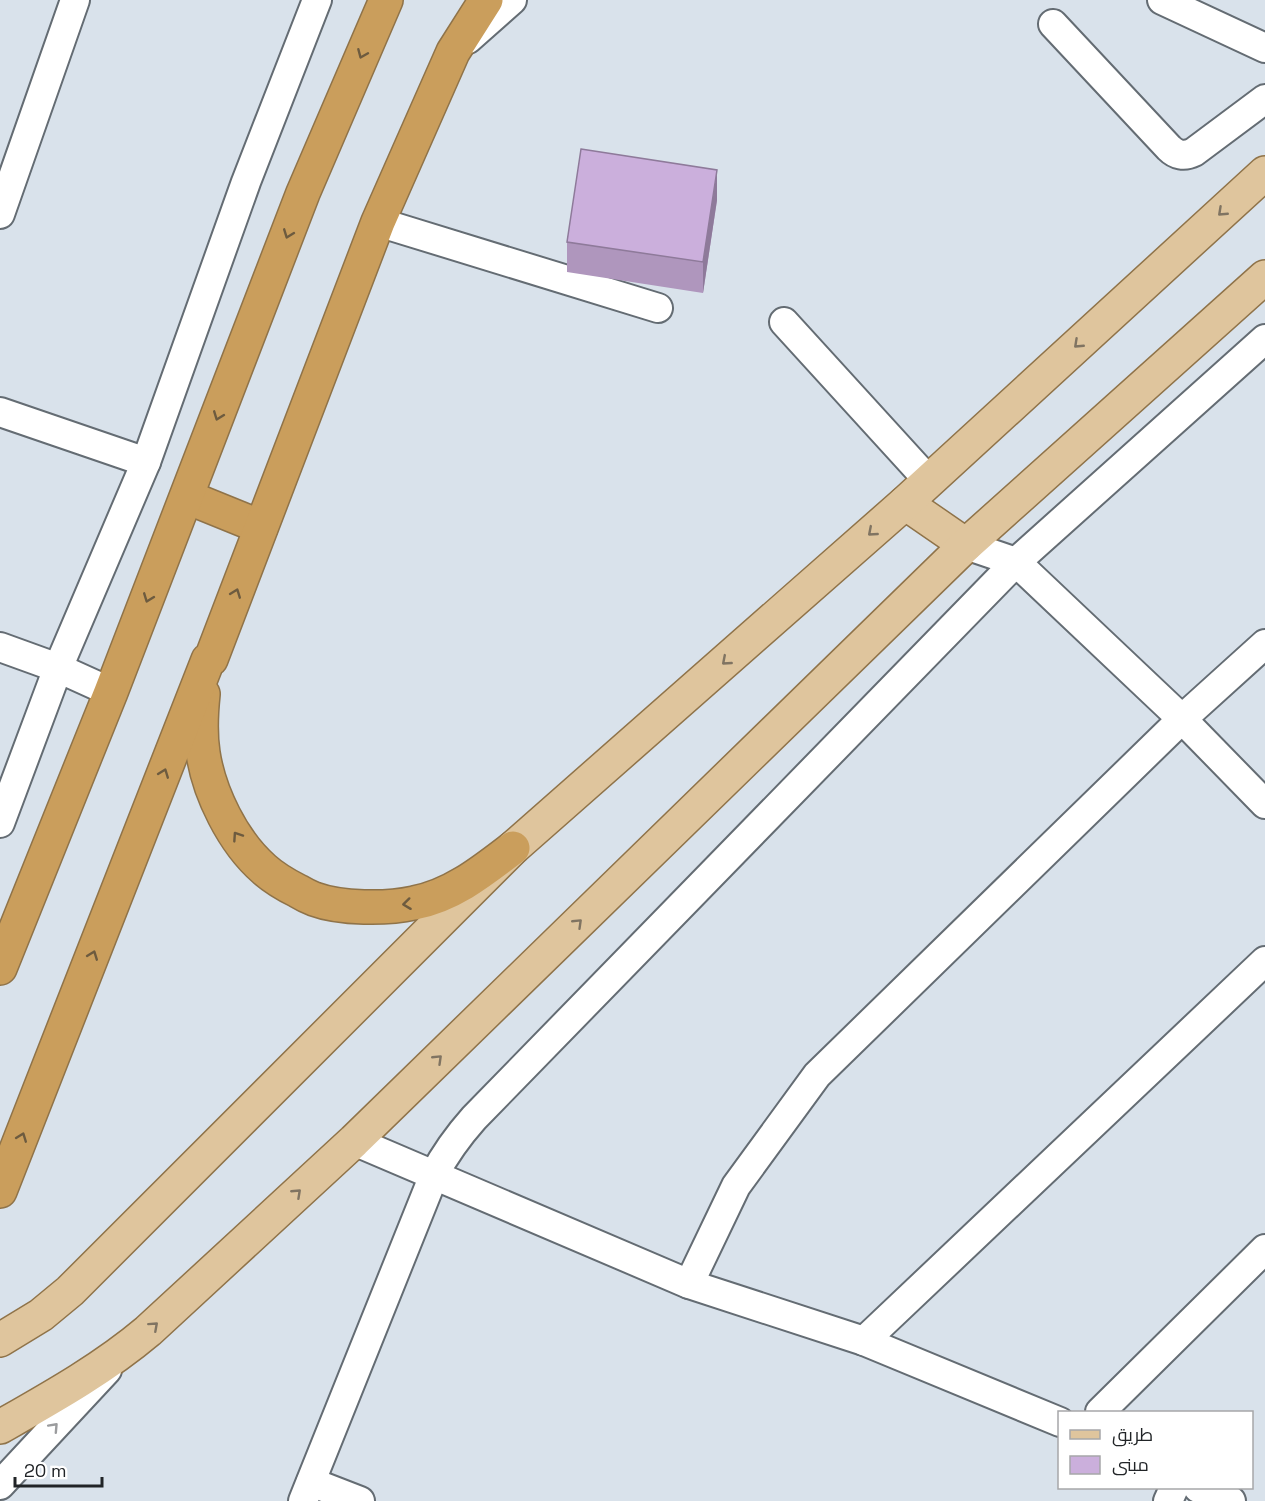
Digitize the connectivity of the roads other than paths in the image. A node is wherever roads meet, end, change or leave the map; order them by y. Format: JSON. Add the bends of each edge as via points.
{"nodes":[{"id":1,"x":75,"y":0,"type":"edge"},
{"id":2,"x":317,"y":0,"type":"edge"},
{"id":3,"x":386,"y":0,"type":"edge"},
{"id":4,"x":486,"y":0,"type":"edge"},
{"id":5,"x":512,"y":0,"type":"edge"},
{"id":6,"x":1162,"y":0,"type":"edge"},
{"id":7,"x":1053,"y":24,"type":"dead end"},
{"id":8,"x":1265,"y":48,"type":"edge"},
{"id":9,"x":453,"y":52,"type":"junction"},
{"id":10,"x":1265,"y":99,"type":"edge"},
{"id":11,"x":1265,"y":173,"type":"edge"},
{"id":12,"x":0,"y":214,"type":"edge"},
{"id":13,"x":378,"y":222,"type":"junction"},
{"id":14,"x":1265,"y":277,"type":"edge"},
{"id":15,"x":658,"y":308,"type":"dead end"},
{"id":16,"x":784,"y":322,"type":"dead end"},
{"id":17,"x":1265,"y":339,"type":"edge"},
{"id":18,"x":0,"y":412,"type":"edge"},
{"id":19,"x":146,"y":462,"type":"junction"},
{"id":20,"x":917,"y":492,"type":"junction"},
{"id":21,"x":187,"y":497,"type":"junction"},
{"id":22,"x":261,"y":527,"type":"junction"},
{"id":23,"x":966,"y":545,"type":"junction"},
{"id":24,"x":1016,"y":562,"type":"junction"},
{"id":25,"x":1265,"y":644,"type":"edge"},
{"id":26,"x":0,"y":647,"type":"edge"},
{"id":27,"x":208,"y":660,"type":"junction"},
{"id":28,"x":58,"y":668,"type":"junction"},
{"id":29,"x":111,"y":692,"type":"junction"},
{"id":30,"x":1182,"y":719,"type":"junction"},
{"id":31,"x":1265,"y":804,"type":"edge"},
{"id":32,"x":0,"y":823,"type":"edge"},
{"id":33,"x":513,"y":848,"type":"junction"},
{"id":34,"x":1265,"y":961,"type":"edge"},
{"id":35,"x":0,"y":968,"type":"edge"},
{"id":36,"x":354,"y":1141,"type":"junction"},
{"id":37,"x":434,"y":1175,"type":"junction"},
{"id":38,"x":0,"y":1191,"type":"edge"},
{"id":39,"x":1265,"y":1249,"type":"edge"},
{"id":40,"x":689,"y":1284,"type":"junction"},
{"id":41,"x":0,"y":1340,"type":"edge"},
{"id":42,"x":864,"y":1341,"type":"junction"},
{"id":43,"x":127,"y":1348,"type":"junction"},
{"id":44,"x":1102,"y":1411,"type":"edge"},
{"id":45,"x":1058,"y":1422,"type":"edge"},
{"id":46,"x":0,"y":1427,"type":"edge"},
{"id":47,"x":0,"y":1485,"type":"edge"},
{"id":48,"x":1201,"y":1489,"type":"edge"},
{"id":49,"x":307,"y":1491,"type":"edge"},
{"id":50,"x":360,"y":1501,"type":"edge"},
{"id":51,"x":1231,"y":1501,"type":"edge"}],
"edges":[{"from":1,"to":12,"type":"street"},
{"from":2,"to":19,"type":"street","via":[[246,182]]},
{"from":3,"to":21,"type":"highway","one_way":true,"via":[[303,193]]},
{"from":4,"to":9,"type":"highway"},
{"from":5,"to":9,"type":"street"},
{"from":6,"to":8,"type":"street"},
{"from":7,"to":10,"type":"street","via":[[1169,148],[1180,155],[1194,152]]},
{"from":9,"to":13,"type":"highway"},
{"from":11,"to":20,"type":"main road","one_way":true},
{"from":13,"to":15,"type":"street"},
{"from":13,"to":22,"type":"highway"},
{"from":14,"to":23,"type":"main road"},
{"from":16,"to":20,"type":"street"},
{"from":17,"to":24,"type":"street"},
{"from":18,"to":19,"type":"street"},
{"from":19,"to":28,"type":"street"},
{"from":20,"to":23,"type":"main road"},
{"from":20,"to":33,"type":"main road","one_way":true},
{"from":21,"to":22,"type":"highway"},
{"from":21,"to":29,"type":"highway","one_way":true},
{"from":27,"to":22,"type":"highway","one_way":true},
{"from":23,"to":24,"type":"street"},
{"from":36,"to":23,"type":"main road","one_way":true},
{"from":24,"to":30,"type":"street"},
{"from":24,"to":37,"type":"street","via":[[474,1118]]},
{"from":25,"to":30,"type":"street"},
{"from":26,"to":28,"type":"street"},
{"from":33,"to":27,"type":"highway","one_way":true,"via":[[476,877],[447,893],[414,903],[341,906],[314,899],[285,884],[246,850],[210,784],[201,728]]},
{"from":38,"to":27,"type":"highway","one_way":true},
{"from":28,"to":29,"type":"street"},
{"from":28,"to":32,"type":"street"},
{"from":29,"to":35,"type":"highway"},
{"from":30,"to":31,"type":"street"},
{"from":30,"to":40,"type":"street","via":[[817,1075],[736,1186]]},
{"from":33,"to":41,"type":"main road","via":[[70,1291],[41,1316]]},
{"from":34,"to":42,"type":"street"},
{"from":36,"to":37,"type":"street"},
{"from":43,"to":36,"type":"main road","one_way":true},
{"from":37,"to":40,"type":"street"},
{"from":37,"to":49,"type":"street"},
{"from":39,"to":44,"type":"street"},
{"from":40,"to":42,"type":"street"},
{"from":42,"to":45,"type":"street"},
{"from":43,"to":46,"type":"main road"},
{"from":47,"to":43,"type":"street","one_way":true},
{"from":48,"to":51,"type":"street"},
{"from":49,"to":50,"type":"street"}]}
